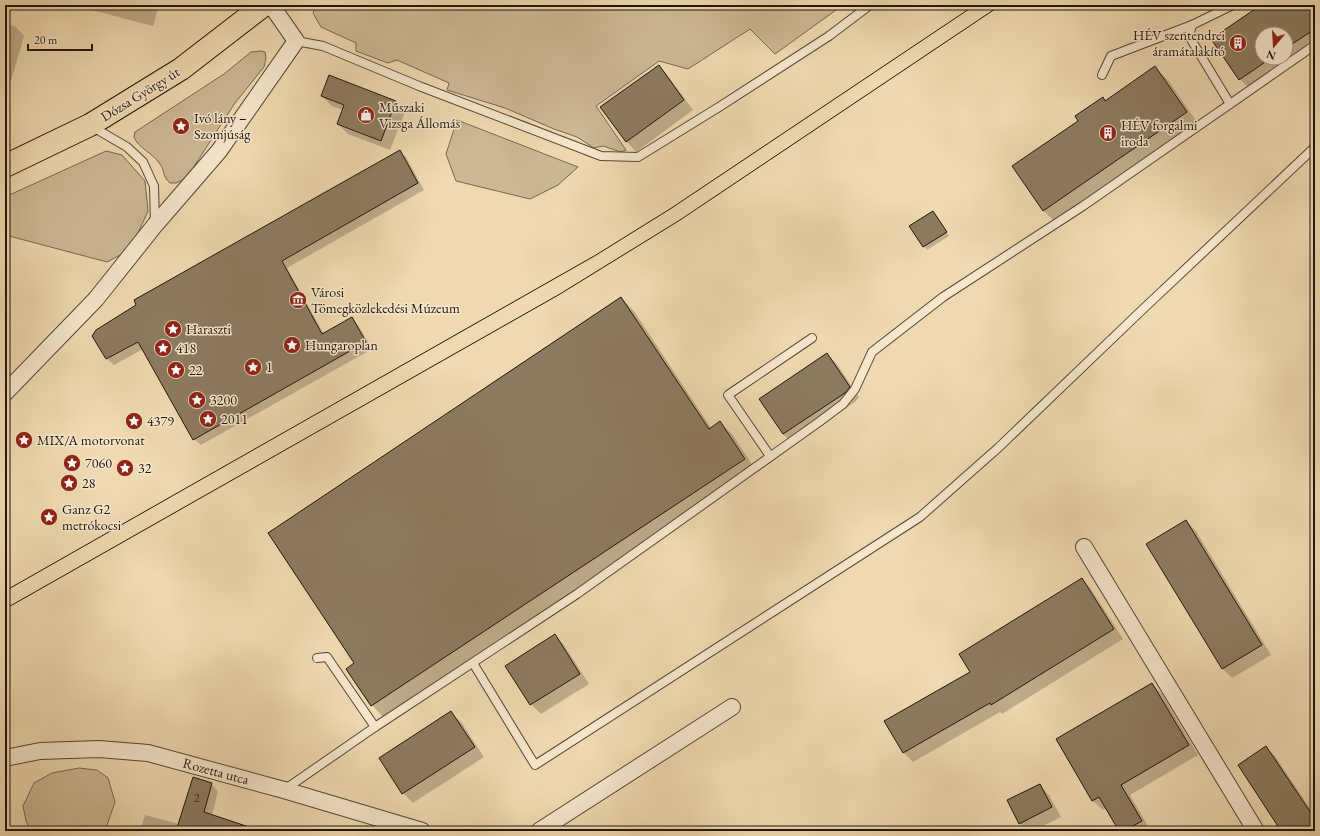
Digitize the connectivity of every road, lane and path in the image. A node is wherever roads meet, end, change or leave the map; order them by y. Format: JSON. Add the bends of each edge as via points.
{"nodes":[{"id":1,"x":264,"y":5,"type":"edge"},
{"id":2,"x":271,"y":5,"type":"edge"},
{"id":3,"x":870,"y":5,"type":"edge"},
{"id":4,"x":1233,"y":5,"type":"edge"},
{"id":5,"x":1192,"y":25,"type":"junction"},
{"id":6,"x":296,"y":41,"type":"junction"},
{"id":7,"x":1315,"y":45,"type":"edge"},
{"id":8,"x":1102,"y":75,"type":"dead end"},
{"id":9,"x":1230,"y":104,"type":"junction"},
{"id":10,"x":90,"y":125,"type":"junction"},
{"id":11,"x":1315,"y":147,"type":"edge"},
{"id":12,"x":5,"y":166,"type":"edge"},
{"id":13,"x":155,"y":225,"type":"junction"},
{"id":14,"x":812,"y":338,"type":"dead end"},
{"id":15,"x":5,"y":393,"type":"edge"},
{"id":16,"x":770,"y":456,"type":"junction"},
{"id":17,"x":1084,"y":547,"type":"dead end"},
{"id":18,"x":317,"y":658,"type":"dead end"},
{"id":19,"x":473,"y":663,"type":"junction"},
{"id":20,"x":732,"y":708,"type":"dead end"},
{"id":21,"x":376,"y":727,"type":"junction"},
{"id":22,"x":5,"y":758,"type":"edge"},
{"id":23,"x":284,"y":790,"type":"junction"},
{"id":24,"x":422,"y":831,"type":"edge"},
{"id":25,"x":539,"y":831,"type":"edge"},
{"id":26,"x":1256,"y":831,"type":"edge"}],
"edges":[{"from":1,"to":10,"type":"main road","name":"Dózsa György út","via":[[181,69]]},
{"from":2,"to":6,"type":"street"},
{"from":3,"to":6,"type":"lane","via":[[830,36],[638,157],[601,156],[323,46]]},
{"from":4,"to":5,"type":"lane"},
{"from":5,"to":8,"type":"lane","via":[[1111,56]]},
{"from":5,"to":9,"type":"lane","via":[[1189,36]]},
{"from":6,"to":13,"type":"street","via":[[219,151]]},
{"from":7,"to":9,"type":"lane"},
{"from":9,"to":16,"type":"lane","via":[[1083,206],[942,297],[872,352],[855,389],[843,404]]},
{"from":10,"to":12,"type":"main road","name":"Dózsa György út"},
{"from":10,"to":13,"type":"lane","via":[[127,147],[143,162],[154,186]]},
{"from":11,"to":19,"type":"lane","via":[[998,448],[920,517],[536,765]]},
{"from":13,"to":15,"type":"street","via":[[96,299]]},
{"from":14,"to":16,"type":"lane","via":[[728,395]]},
{"from":16,"to":19,"type":"lane","via":[[577,594]]},
{"from":17,"to":26,"type":"street"},
{"from":18,"to":21,"type":"lane","via":[[327,656]]},
{"from":19,"to":21,"type":"lane"},
{"from":20,"to":25,"type":"street"},
{"from":21,"to":23,"type":"lane"},
{"from":22,"to":23,"type":"street","name":"Rozetta utca","via":[[40,751],[99,749],[148,753]]},
{"from":23,"to":24,"type":"street","name":"Rozetta utca"}]}
